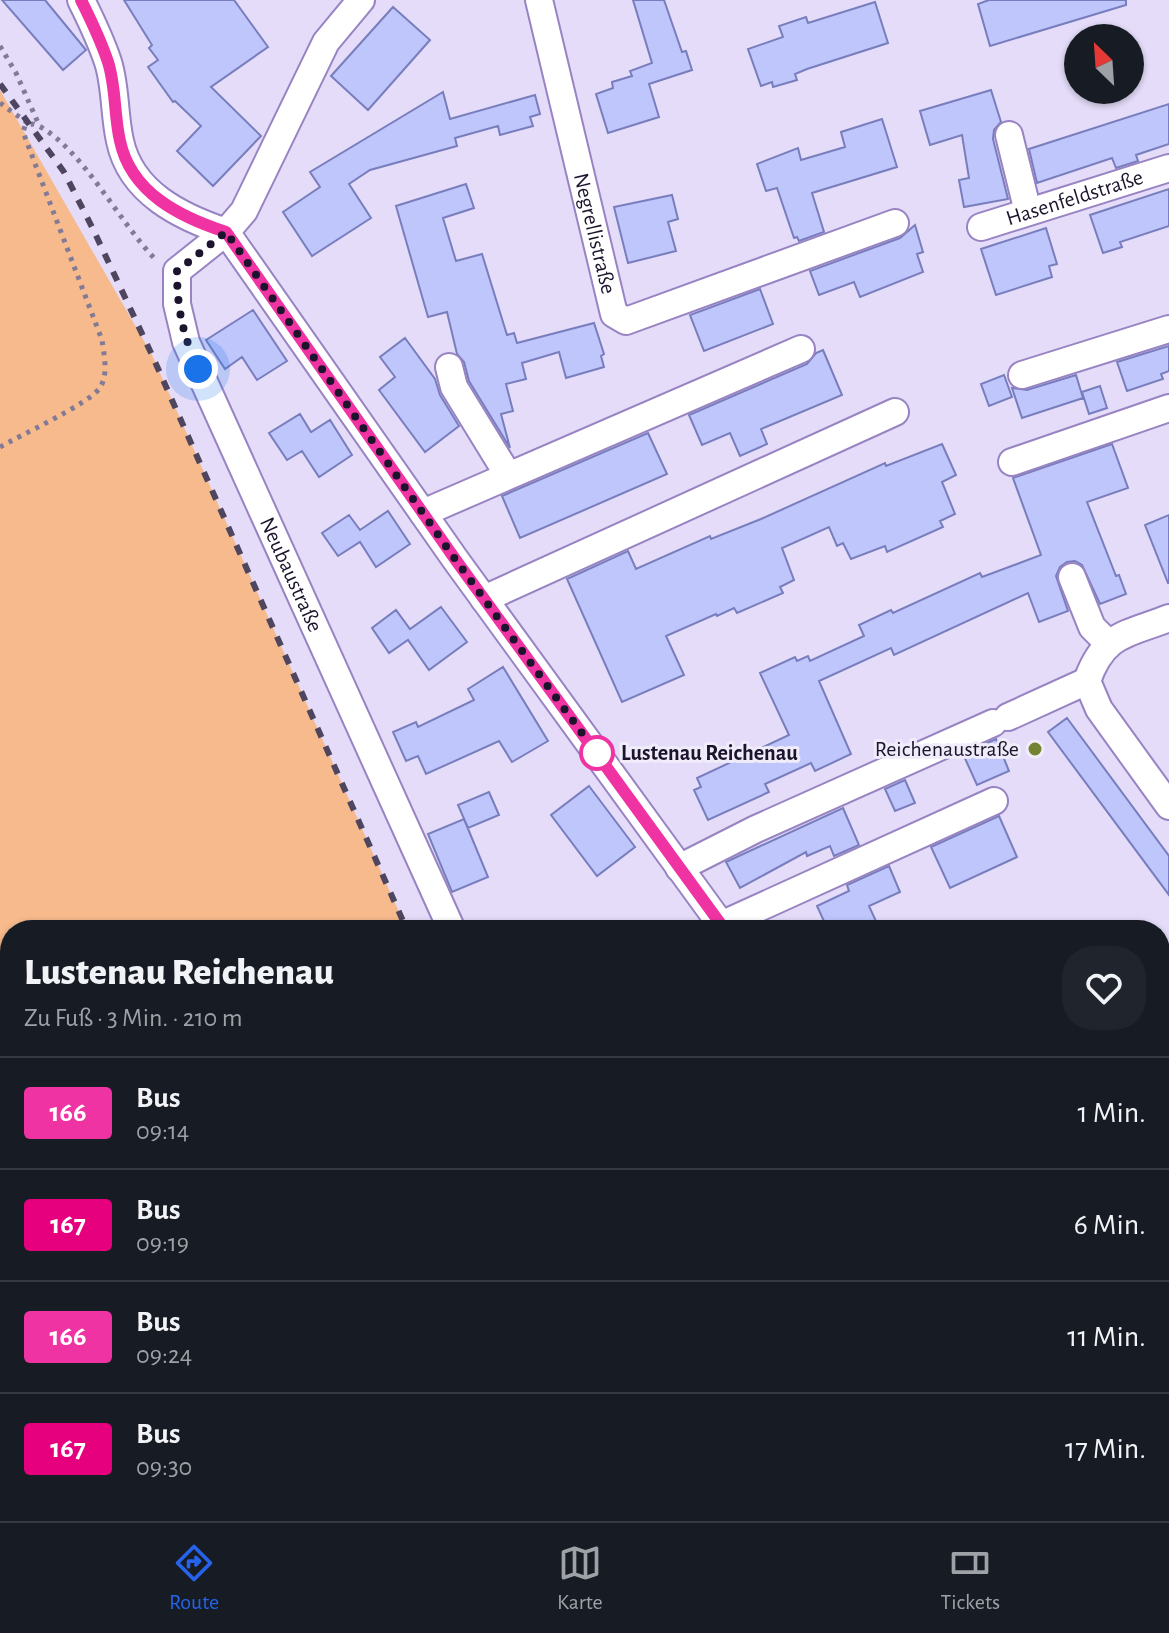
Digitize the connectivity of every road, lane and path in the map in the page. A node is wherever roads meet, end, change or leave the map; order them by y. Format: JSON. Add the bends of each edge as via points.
{"nodes":[{"id":1,"x":81,"y":0,"type":"edge"},
{"id":2,"x":361,"y":0,"type":"edge"},
{"id":3,"x":539,"y":0,"type":"edge"},
{"id":4,"x":0,"y":46,"type":"edge"},
{"id":5,"x":0,"y":103,"type":"edge"},
{"id":6,"x":30,"y":124,"type":"junction"},
{"id":7,"x":39,"y":126,"type":"junction"},
{"id":8,"x":1009,"y":135,"type":"dead end"},
{"id":9,"x":1169,"y":168,"type":"edge"},
{"id":10,"x":1028,"y":212,"type":"junction"},
{"id":11,"x":895,"y":223,"type":"dead end"},
{"id":12,"x":981,"y":227,"type":"dead end"},
{"id":13,"x":226,"y":232,"type":"junction"},
{"id":14,"x":177,"y":271,"type":"junction"},
{"id":15,"x":1169,"y":329,"type":"edge"},
{"id":16,"x":801,"y":349,"type":"dead end"},
{"id":17,"x":449,"y":367,"type":"dead end"},
{"id":18,"x":1022,"y":375,"type":"dead end"},
{"id":19,"x":1169,"y":408,"type":"edge"},
{"id":20,"x":895,"y":412,"type":"dead end"},
{"id":21,"x":0,"y":447,"type":"edge"},
{"id":22,"x":1012,"y":462,"type":"dead end"},
{"id":23,"x":508,"y":475,"type":"junction"},
{"id":24,"x":423,"y":513,"type":"junction"},
{"id":25,"x":1072,"y":577,"type":"dead end"},
{"id":26,"x":484,"y":599,"type":"junction"},
{"id":27,"x":1169,"y":618,"type":"edge"},
{"id":28,"x":1108,"y":643,"type":"junction"},
{"id":29,"x":1087,"y":681,"type":"junction"},
{"id":30,"x":994,"y":801,"type":"dead end"},
{"id":31,"x":1169,"y":806,"type":"edge"},
{"id":32,"x":679,"y":868,"type":"junction"},
{"id":33,"x":447,"y":920,"type":"edge"},
{"id":34,"x":717,"y":920,"type":"edge"},
{"id":35,"x":740,"y":920,"type":"edge"}],
"edges":[{"from":1,"to":13,"type":"street","via":[[109,64],[120,144],[131,167],[169,209]]},
{"from":2,"to":13,"type":"street","via":[[326,42],[244,211]]},
{"from":3,"to":11,"type":"street","name":"Negrellistraße","via":[[614,314],[626,321]]},
{"from":4,"to":7,"type":"path"},
{"from":5,"to":6,"type":"path"},
{"from":6,"to":7,"type":"path"},
{"from":6,"to":21,"type":"path","via":[[23,132],[102,340],[105,372],[100,388],[85,400]]},
{"from":7,"to":14,"type":"path","via":[[69,149],[138,241],[165,269]]},
{"from":8,"to":10,"type":"street"},
{"from":9,"to":10,"type":"street","name":"Hasenfeldstraße"},
{"from":10,"to":12,"type":"street","name":"Hasenfeldstraße"},
{"from":13,"to":14,"type":"street"},
{"from":13,"to":24,"type":"street"},
{"from":14,"to":33,"type":"street","name":"Neubaustraße","via":[[177,304],[186,342]]},
{"from":15,"to":18,"type":"street"},
{"from":16,"to":23,"type":"street"},
{"from":17,"to":23,"type":"street","via":[[454,387]]},
{"from":19,"to":22,"type":"street"},
{"from":20,"to":26,"type":"street"},
{"from":23,"to":24,"type":"street"},
{"from":24,"to":26,"type":"street"},
{"from":25,"to":28,"type":"street","via":[[1092,627]]},
{"from":26,"to":32,"type":"street"},
{"from":27,"to":28,"type":"street"},
{"from":28,"to":29,"type":"street"},
{"from":29,"to":31,"type":"street","via":[[1099,709]]},
{"from":29,"to":32,"type":"street"},
{"from":30,"to":35,"type":"street"},
{"from":32,"to":34,"type":"street"}]}
